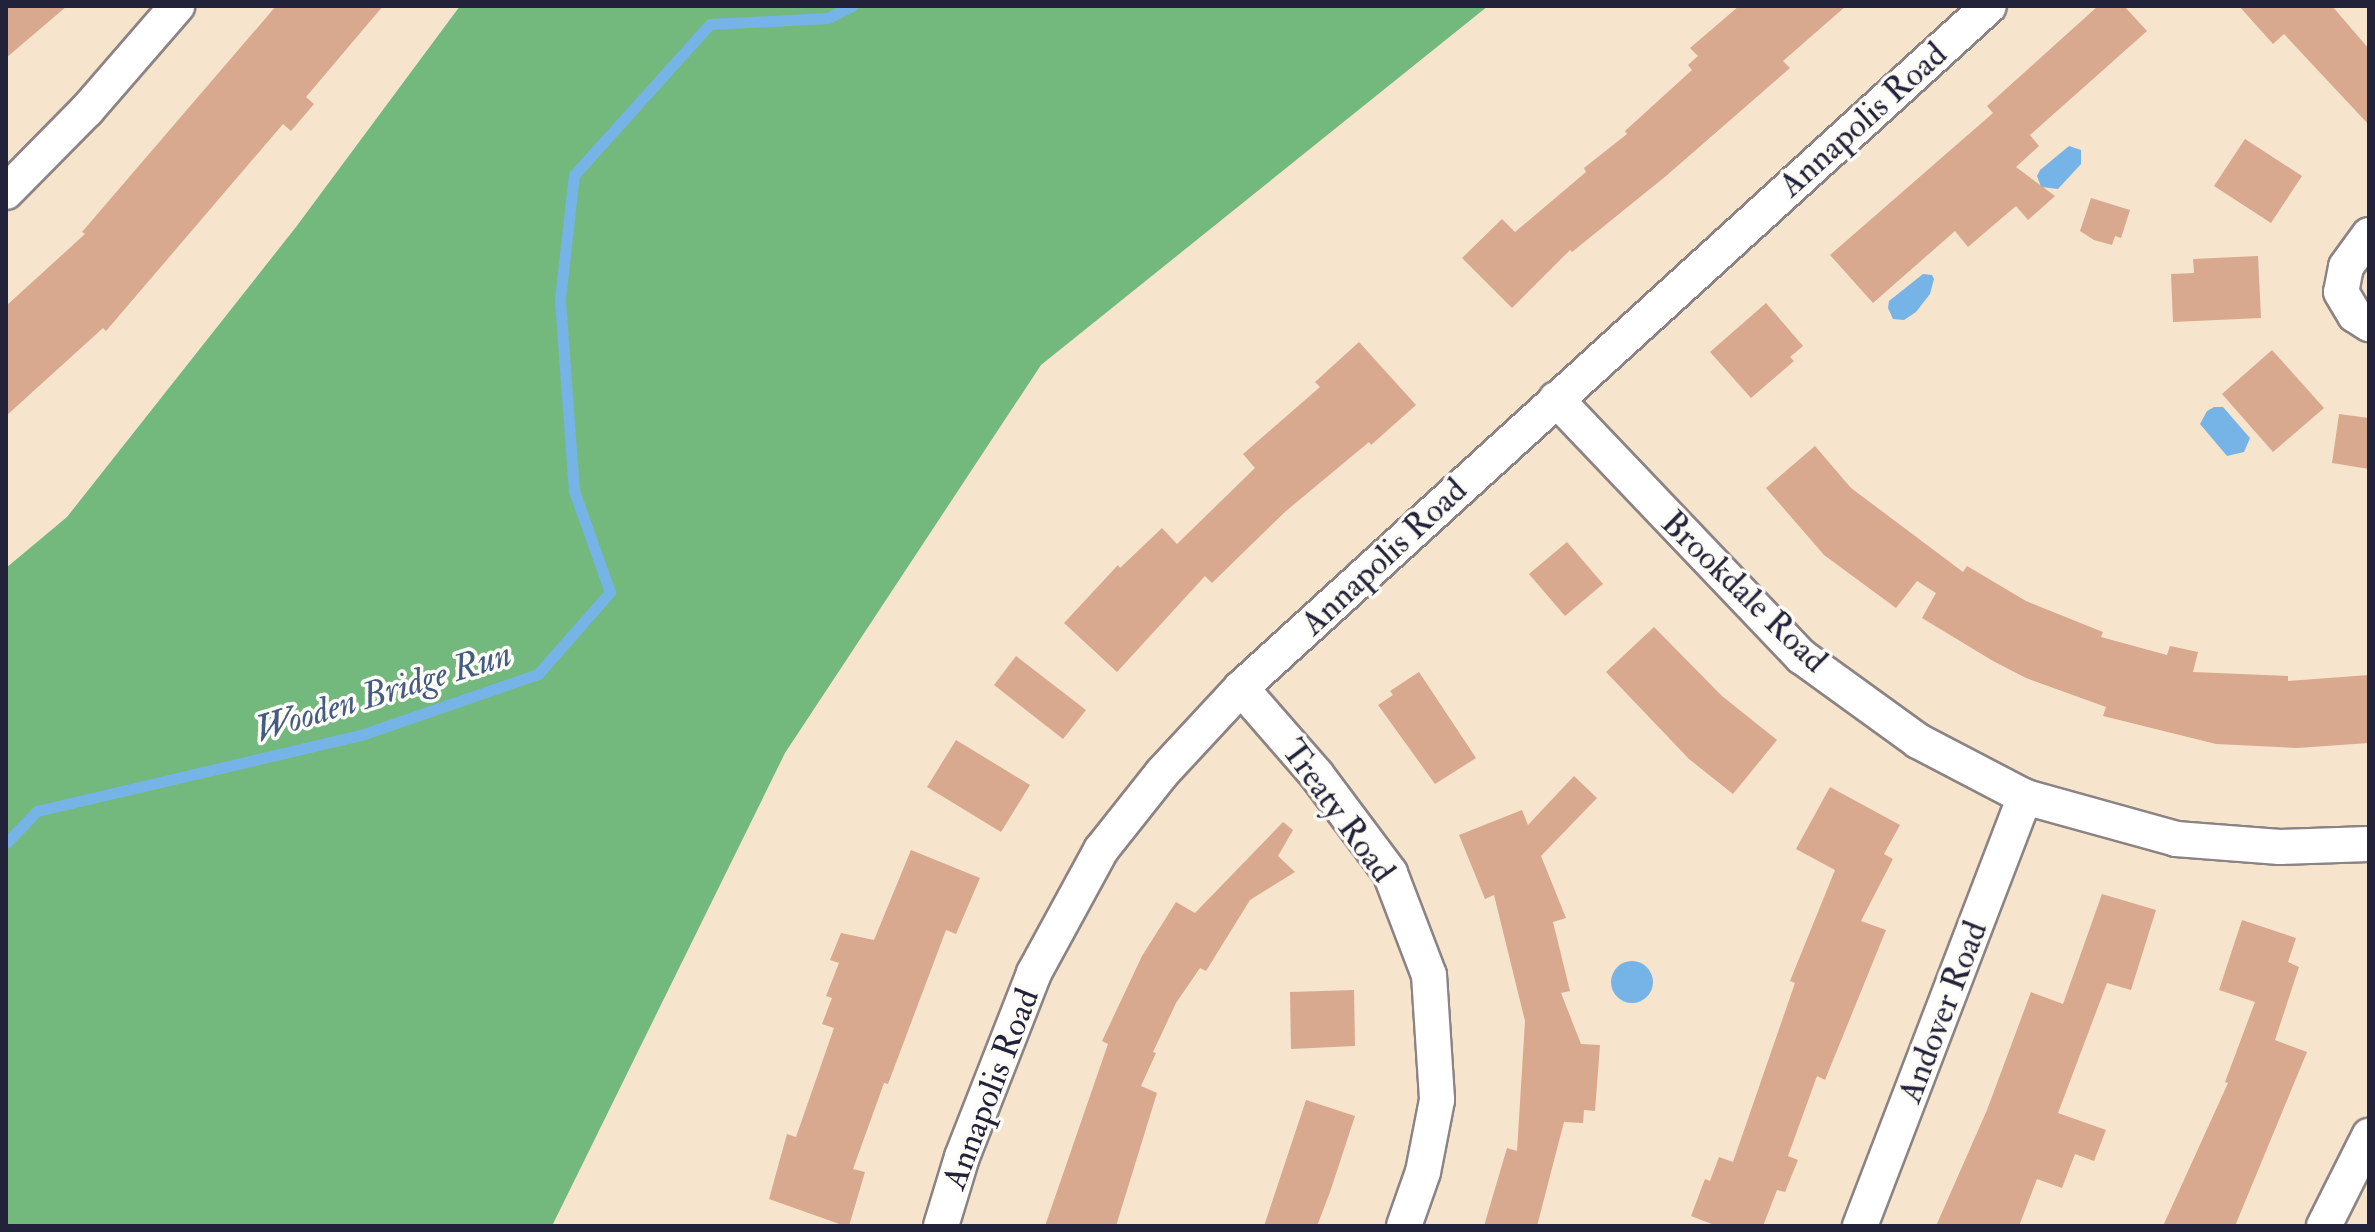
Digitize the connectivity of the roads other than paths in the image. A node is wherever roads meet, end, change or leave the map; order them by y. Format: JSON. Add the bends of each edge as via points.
{"nodes":[{"id":1,"x":177,"y":6,"type":"edge"},
{"id":2,"x":1989,"y":6,"type":"edge"},
{"id":3,"x":6,"y":192,"type":"edge"},
{"id":4,"x":2369,"y":235,"type":"edge"},
{"id":5,"x":2362,"y":320,"type":"edge"},
{"id":6,"x":1556,"y":399,"type":"junction"},
{"id":7,"x":1241,"y":688,"type":"junction"},
{"id":8,"x":2025,"y":797,"type":"junction"},
{"id":9,"x":2369,"y":844,"type":"edge"},
{"id":10,"x":2369,"y":1136,"type":"edge"},
{"id":11,"x":941,"y":1226,"type":"edge"},
{"id":12,"x":1404,"y":1226,"type":"edge"},
{"id":13,"x":1860,"y":1226,"type":"edge"},
{"id":14,"x":2324,"y":1226,"type":"edge"}],
"edges":[{"from":1,"to":3,"type":"street","via":[[87,110]]},
{"from":2,"to":6,"type":"street","name":"Annapolis Road"},
{"from":4,"to":5,"type":"street","via":[[2346,267],[2341,292]]},
{"from":6,"to":7,"type":"street","name":"Annapolis Road"},
{"from":6,"to":8,"type":"street","name":"Brookdale Road","via":[[1802,657],[1918,741]]},
{"from":7,"to":11,"type":"street","name":"Annapolis Road","via":[[1162,773],[1101,850],[1034,973],[962,1157]]},
{"from":7,"to":12,"type":"street","name":"Treaty Road","via":[[1316,774],[1390,873],[1429,975],[1437,1100],[1423,1172]]},
{"from":8,"to":9,"type":"street","name":"Brookdale Road","via":[[2176,839],[2280,847]]},
{"from":8,"to":13,"type":"street","name":"Andover Road"},
{"from":10,"to":14,"type":"street"}]}
